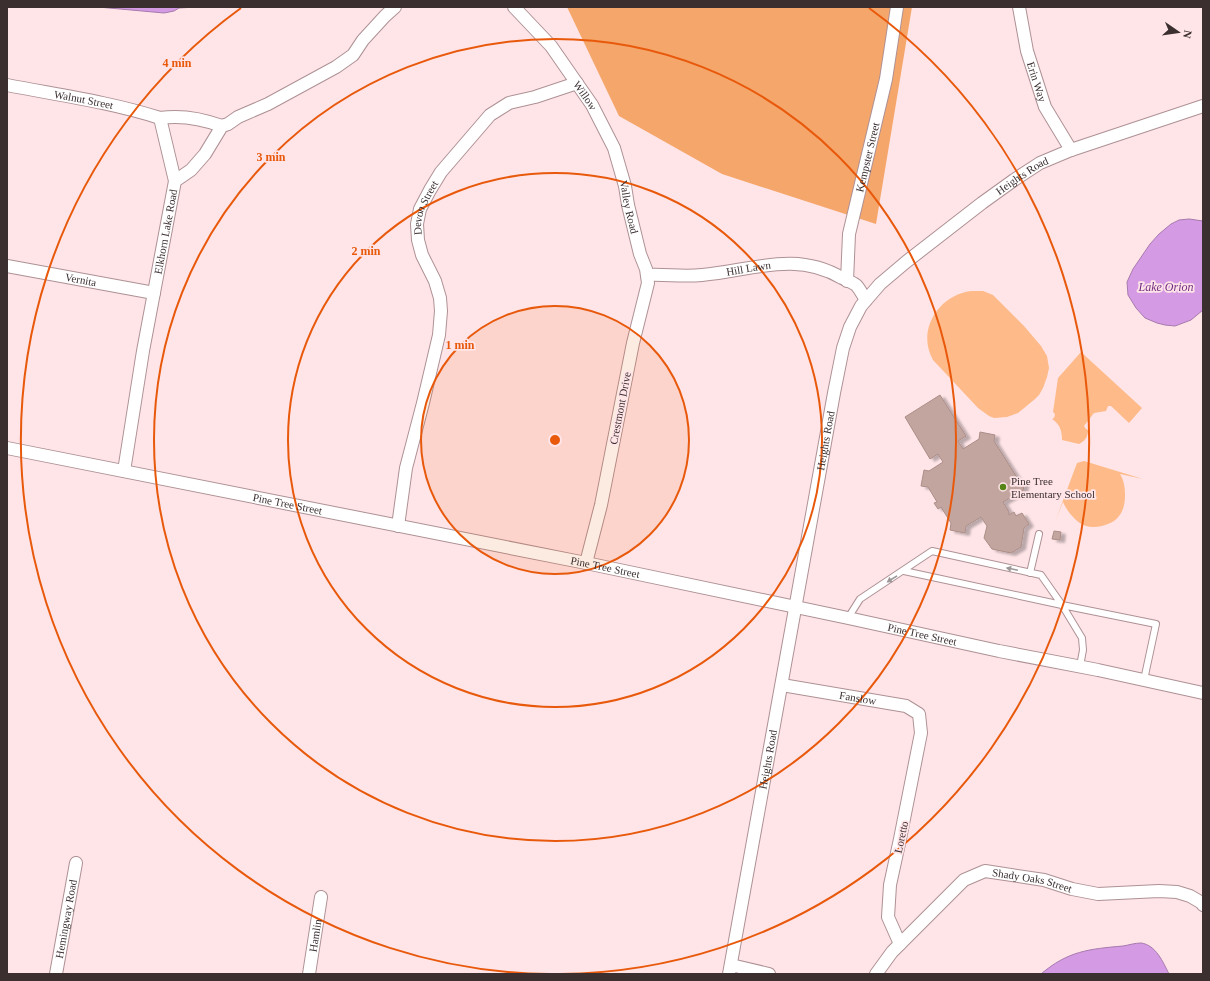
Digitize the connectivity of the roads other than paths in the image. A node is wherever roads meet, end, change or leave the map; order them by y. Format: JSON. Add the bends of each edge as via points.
{"nodes":[{"id":1,"x":395,"y":7,"type":"edge"},
{"id":2,"x":514,"y":7,"type":"edge"},
{"id":3,"x":897,"y":7,"type":"edge"},
{"id":4,"x":1019,"y":7,"type":"edge"},
{"id":5,"x":577,"y":83,"type":"junction"},
{"id":6,"x":7,"y":85,"type":"edge"},
{"id":7,"x":1203,"y":106,"type":"edge"},
{"id":8,"x":160,"y":118,"type":"junction"},
{"id":9,"x":222,"y":126,"type":"junction"},
{"id":10,"x":1071,"y":150,"type":"junction"},
{"id":11,"x":618,"y":159,"type":"joint"},
{"id":12,"x":175,"y":181,"type":"junction"},
{"id":13,"x":640,"y":254,"type":"joint"},
{"id":14,"x":7,"y":266,"type":"edge"},
{"id":15,"x":647,"y":275,"type":"junction"},
{"id":16,"x":847,"y":281,"type":"junction"},
{"id":17,"x":154,"y":293,"type":"junction"},
{"id":18,"x":866,"y":300,"type":"junction"},
{"id":19,"x":7,"y":448,"type":"edge"},
{"id":20,"x":124,"y":471,"type":"junction"},
{"id":21,"x":398,"y":526,"type":"junction"},
{"id":22,"x":1039,"y":534,"type":"dead end"},
{"id":23,"x":586,"y":564,"type":"junction"},
{"id":24,"x":904,"y":571,"type":"junction"},
{"id":25,"x":1030,"y":573,"type":"junction"},
{"id":26,"x":1062,"y":605,"type":"junction"},
{"id":27,"x":795,"y":607,"type":"junction"},
{"id":28,"x":848,"y":618,"type":"junction"},
{"id":29,"x":1080,"y":666,"type":"junction"},
{"id":30,"x":1144,"y":680,"type":"junction"},
{"id":31,"x":782,"y":685,"type":"junction"},
{"id":32,"x":1203,"y":693,"type":"edge"},
{"id":33,"x":920,"y":727,"type":"joint"},
{"id":34,"x":76,"y":863,"type":"dead end"},
{"id":35,"x":321,"y":898,"type":"dead end"},
{"id":36,"x":1203,"y":905,"type":"edge"},
{"id":37,"x":900,"y":944,"type":"junction"},
{"id":38,"x":730,"y":970,"type":"edge"},
{"id":39,"x":56,"y":974,"type":"edge"},
{"id":40,"x":309,"y":974,"type":"edge"},
{"id":41,"x":769,"y":974,"type":"edge"},
{"id":42,"x":876,"y":974,"type":"edge"}],
"edges":[{"from":1,"to":9,"type":"street","name":"Elkhorn Lake Road","via":[[363,40],[353,55],[336,67]]},
{"from":2,"to":5,"type":"street","name":"Willow","via":[[551,46]]},
{"from":3,"to":16,"type":"street","name":"Kempster Street","via":[[886,79],[849,234]]},
{"from":4,"to":10,"type":"street","name":"Erin Way","via":[[1027,52],[1045,108]]},
{"from":5,"to":11,"type":"street","name":"Willow","via":[[592,105]]},
{"from":5,"to":21,"type":"street","name":"Devon Street","via":[[509,103],[490,115],[441,172],[420,209],[416,224],[418,240],[440,298],[441,319],[424,403],[406,468]]},
{"from":6,"to":8,"type":"street","name":"Walnut Street","via":[[105,103]]},
{"from":7,"to":10,"type":"street","name":"Heights Road"},
{"from":8,"to":9,"type":"street","name":"Walnut Street","via":[[192,119]]},
{"from":8,"to":12,"type":"street"},
{"from":9,"to":12,"type":"street","name":"Elkhorn Lake Road","via":[[205,154],[191,170]]},
{"from":10,"to":18,"type":"street","name":"Heights Road","via":[[1040,164],[1007,185],[906,262]]},
{"from":11,"to":13,"type":"street","name":"Valley Road"},
{"from":12,"to":17,"type":"street","name":"Elkhorn Lake Road"},
{"from":13,"to":15,"type":"street","name":"Crestmont Drive"},
{"from":14,"to":17,"type":"street","name":"Vernita"},
{"from":15,"to":16,"type":"street","name":"Hill Lawn","via":[[703,275],[791,264],[810,265],[827,270]]},
{"from":15,"to":23,"type":"street","name":"Crestmont Drive","via":[[648,283]]},
{"from":16,"to":18,"type":"street","via":[[856,286]]},
{"from":17,"to":20,"type":"street","name":"Elkhorn Lake Road"},
{"from":18,"to":27,"type":"street","name":"Heights Road","via":[[850,327],[843,348]]},
{"from":19,"to":20,"type":"street","name":"Pine Tree Street"},
{"from":20,"to":21,"type":"street","name":"Pine Tree Street"},
{"from":21,"to":23,"type":"street","name":"Pine Tree Street"},
{"from":22,"to":25,"type":"lane"},
{"from":23,"to":27,"type":"street","name":"Pine Tree Street"},
{"from":25,"to":24,"type":"lane","one_way":true,"via":[[932,551]]},
{"from":24,"to":26,"type":"lane"},
{"from":24,"to":28,"type":"lane","one_way":true,"via":[[860,599]]},
{"from":25,"to":26,"type":"lane","via":[[1041,575]]},
{"from":26,"to":29,"type":"lane","via":[[1082,638]]},
{"from":26,"to":30,"type":"lane","via":[[1156,624]]},
{"from":27,"to":28,"type":"street","name":"Pine Tree Street"},
{"from":27,"to":31,"type":"street","name":"Heights Road"},
{"from":28,"to":29,"type":"street","name":"Pine Tree Street"},
{"from":29,"to":30,"type":"street","name":"Pine Tree Street"},
{"from":30,"to":32,"type":"street","name":"Pine Tree Street"},
{"from":31,"to":33,"type":"street","name":"Fanslow","via":[[906,706],[919,714]]},
{"from":31,"to":38,"type":"street","name":"Heights Road"},
{"from":33,"to":37,"type":"street","name":"Loretto","via":[[914,772],[890,885],[888,917]]},
{"from":34,"to":39,"type":"street","name":"Hemingway Road"},
{"from":35,"to":40,"type":"street","name":"Hamlin"},
{"from":36,"to":37,"type":"street","name":"Shady Oaks Street","via":[[1190,896],[1177,892],[1098,894],[1037,879],[985,871],[964,880]]},
{"from":37,"to":42,"type":"street","name":"Shady Oaks Street"},
{"from":38,"to":41,"type":"street"}]}
